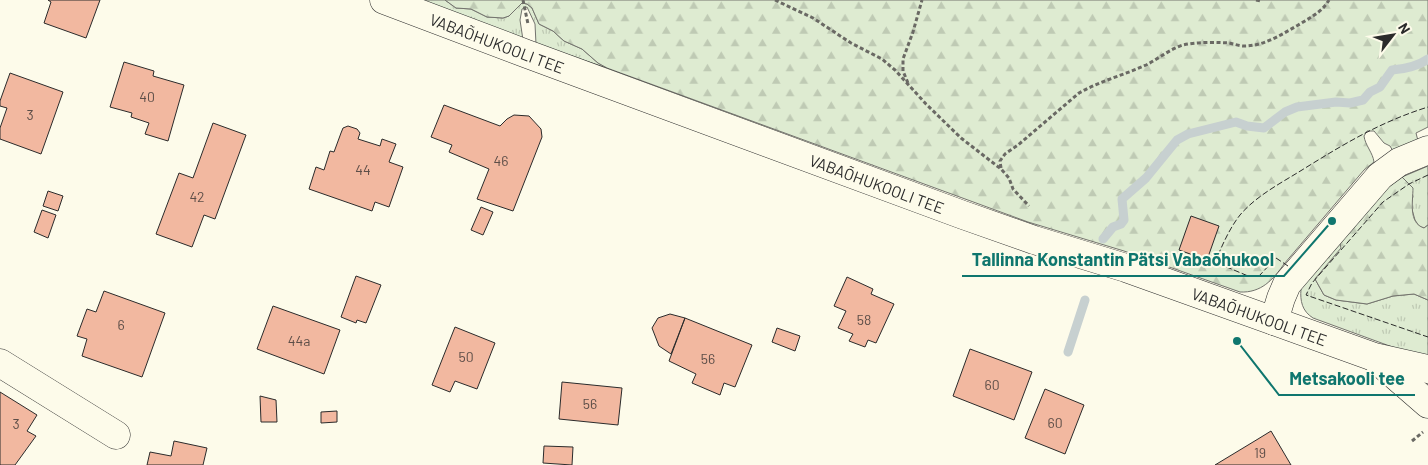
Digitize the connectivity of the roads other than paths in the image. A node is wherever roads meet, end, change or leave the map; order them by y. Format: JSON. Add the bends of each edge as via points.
{"nodes":[{"id":1,"x":384,"y":0,"type":"edge"},
{"id":2,"x":1428,"y":150,"type":"edge"},
{"id":3,"x":1274,"y":321,"type":"junction"},
{"id":4,"x":1374,"y":357,"type":"junction"},
{"id":5,"x":0,"y":363,"type":"edge"},
{"id":6,"x":1428,"y":369,"type":"edge"},
{"id":7,"x":1428,"y":404,"type":"edge"},
{"id":8,"x":116,"y":435,"type":"dead end"}],
"edges":[{"from":1,"to":3,"type":"street","name":"VABAÕHUKOOLI TEE","via":[[954,212]]},
{"from":2,"to":3,"type":"street","via":[[1399,162],[1380,176],[1287,284]]},
{"from":3,"to":4,"type":"street","name":"VABAÕHUKOOLI TEE"},
{"from":4,"to":6,"type":"street","name":"VABAÕHUKOOLI TEE"},
{"from":4,"to":7,"type":"street","name":"VABAÕHUKOOLI TEE"},
{"from":5,"to":8,"type":"street"}]}
